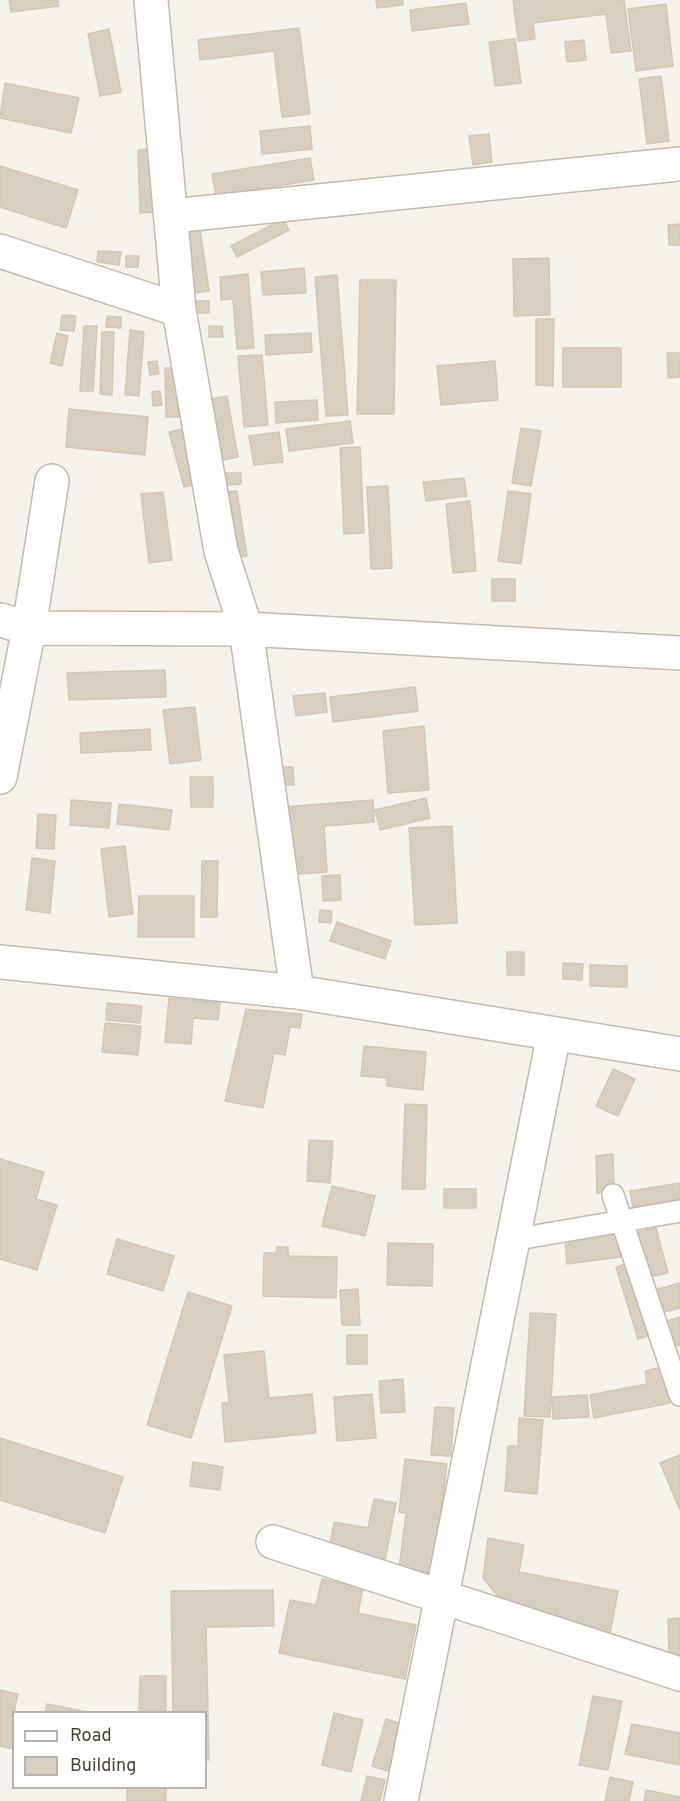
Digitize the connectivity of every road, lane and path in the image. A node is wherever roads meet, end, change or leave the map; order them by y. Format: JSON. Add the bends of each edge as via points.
{"nodes":[{"id":1,"x":151,"y":0,"type":"edge"},
{"id":2,"x":680,"y":164,"type":"edge"},
{"id":3,"x":172,"y":216,"type":"junction"},
{"id":4,"x":0,"y":251,"type":"edge"},
{"id":5,"x":179,"y":310,"type":"junction"},
{"id":6,"x":52,"y":481,"type":"dead end"},
{"id":7,"x":15,"y":624,"type":"edge"},
{"id":8,"x":246,"y":629,"type":"junction"},
{"id":9,"x":680,"y":653,"type":"edge"},
{"id":10,"x":0,"y":777,"type":"edge"},
{"id":11,"x":0,"y":962,"type":"edge"},
{"id":12,"x":297,"y":992,"type":"junction"},
{"id":13,"x":554,"y":1034,"type":"junction"},
{"id":14,"x":680,"y":1054,"type":"edge"},
{"id":15,"x":613,"y":1195,"type":"dead end"},
{"id":16,"x":680,"y":1211,"type":"edge"},
{"id":17,"x":622,"y":1221,"type":"junction"},
{"id":18,"x":512,"y":1240,"type":"junction"},
{"id":19,"x":680,"y":1395,"type":"edge"},
{"id":20,"x":273,"y":1542,"type":"dead end"},
{"id":21,"x":441,"y":1597,"type":"junction"},
{"id":22,"x":680,"y":1674,"type":"edge"},
{"id":23,"x":401,"y":1801,"type":"edge"}],
"edges":[{"from":1,"to":3,"type":"street"},
{"from":2,"to":3,"type":"street"},
{"from":3,"to":5,"type":"street"},
{"from":4,"to":5,"type":"street"},
{"from":5,"to":8,"type":"street","via":[[221,551]]},
{"from":6,"to":7,"type":"street"},
{"from":7,"to":8,"type":"street"},
{"from":7,"to":10,"type":"street"},
{"from":8,"to":9,"type":"street"},
{"from":8,"to":12,"type":"street"},
{"from":11,"to":12,"type":"street"},
{"from":12,"to":13,"type":"street"},
{"from":13,"to":14,"type":"street"},
{"from":13,"to":18,"type":"street"},
{"from":15,"to":17,"type":"lane"},
{"from":16,"to":17,"type":"lane"},
{"from":17,"to":18,"type":"lane"},
{"from":17,"to":19,"type":"lane"},
{"from":18,"to":21,"type":"street"},
{"from":20,"to":21,"type":"street"},
{"from":21,"to":22,"type":"street"},
{"from":21,"to":23,"type":"street"}]}
